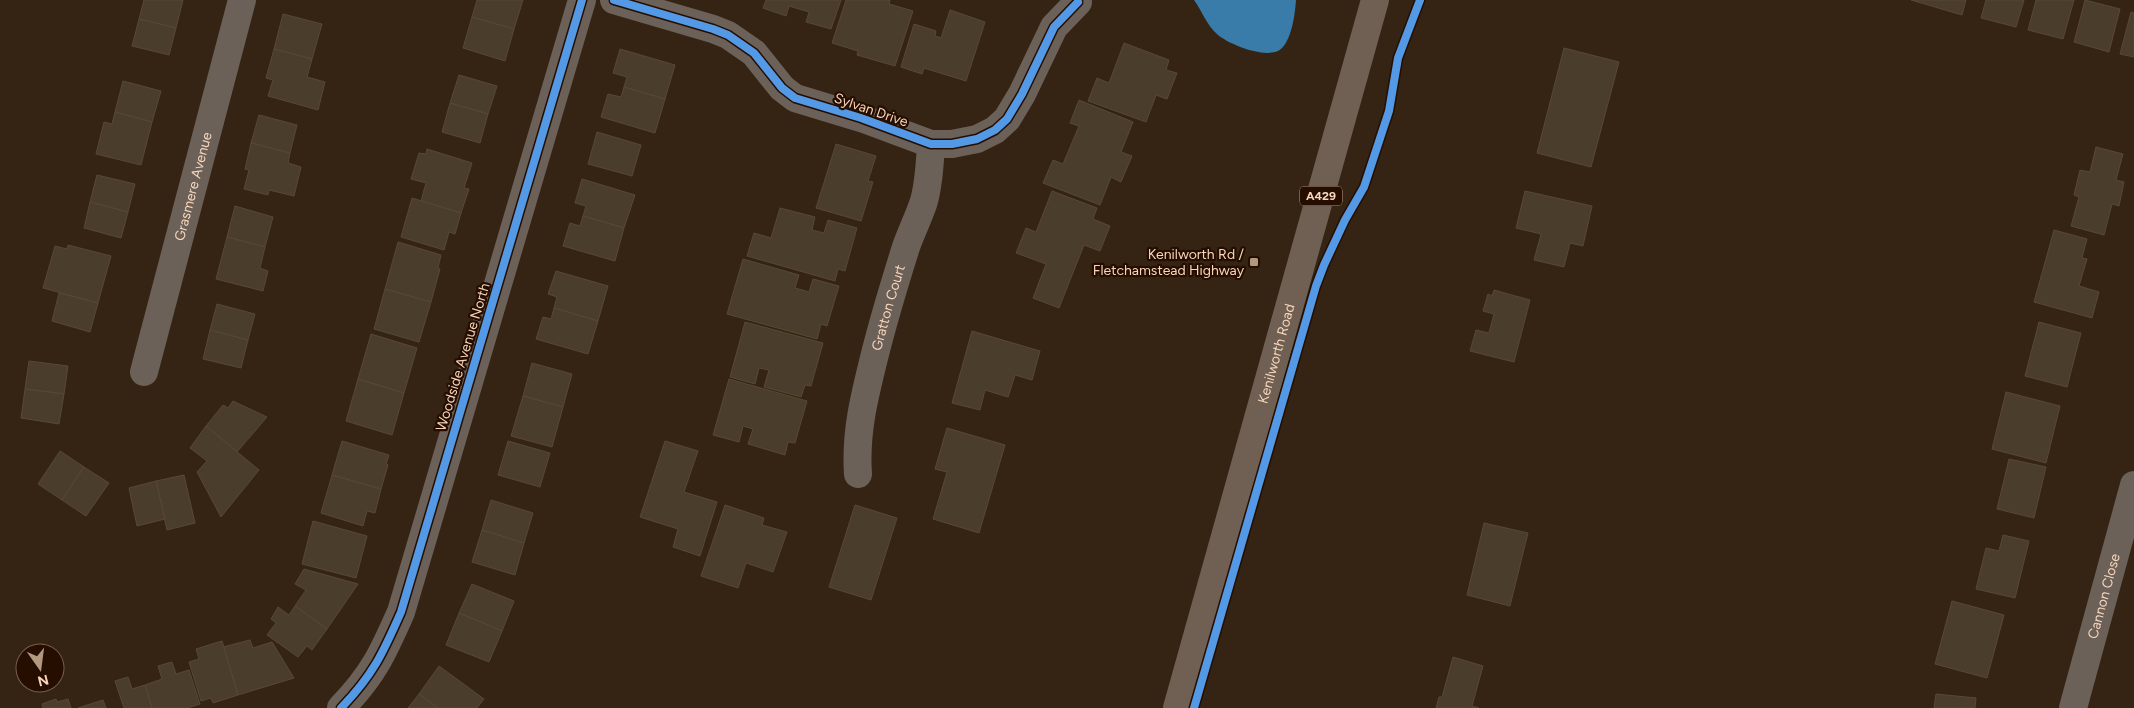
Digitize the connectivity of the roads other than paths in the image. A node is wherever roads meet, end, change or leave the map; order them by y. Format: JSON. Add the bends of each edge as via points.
{"nodes":[{"id":1,"x":242,"y":0,"type":"edge"},
{"id":2,"x":582,"y":0,"type":"edge"},
{"id":3,"x":614,"y":0,"type":"edge"},
{"id":4,"x":1375,"y":0,"type":"edge"},
{"id":5,"x":1078,"y":2,"type":"dead end"},
{"id":6,"x":930,"y":144,"type":"junction"},
{"id":7,"x":144,"y":372,"type":"dead end"},
{"id":8,"x":858,"y":474,"type":"dead end"},
{"id":9,"x":2134,"y":484,"type":"edge"},
{"id":10,"x":341,"y":708,"type":"edge"},
{"id":11,"x":1177,"y":708,"type":"edge"},
{"id":12,"x":2073,"y":708,"type":"edge"}],
"edges":[{"from":1,"to":7,"type":"street","name":"Grasmere Avenue"},
{"from":2,"to":10,"type":"street","name":"Woodside Avenue North","via":[[401,612],[374,669]]},
{"from":3,"to":6,"type":"street","name":"Sylvan Drive","via":[[728,35],[754,53],[782,88],[795,98]]},
{"from":4,"to":11,"type":"main road","name":"Kenilworth Road","number":"A429"},
{"from":5,"to":6,"type":"street","name":"Sylvan Drive","via":[[1054,27],[1007,119],[995,130],[977,138],[952,144]]},
{"from":6,"to":8,"type":"street","name":"Gratton Court","via":[[930,169],[924,200],[885,316],[858,426]]},
{"from":9,"to":12,"type":"street","name":"Cannon Close"}]}
